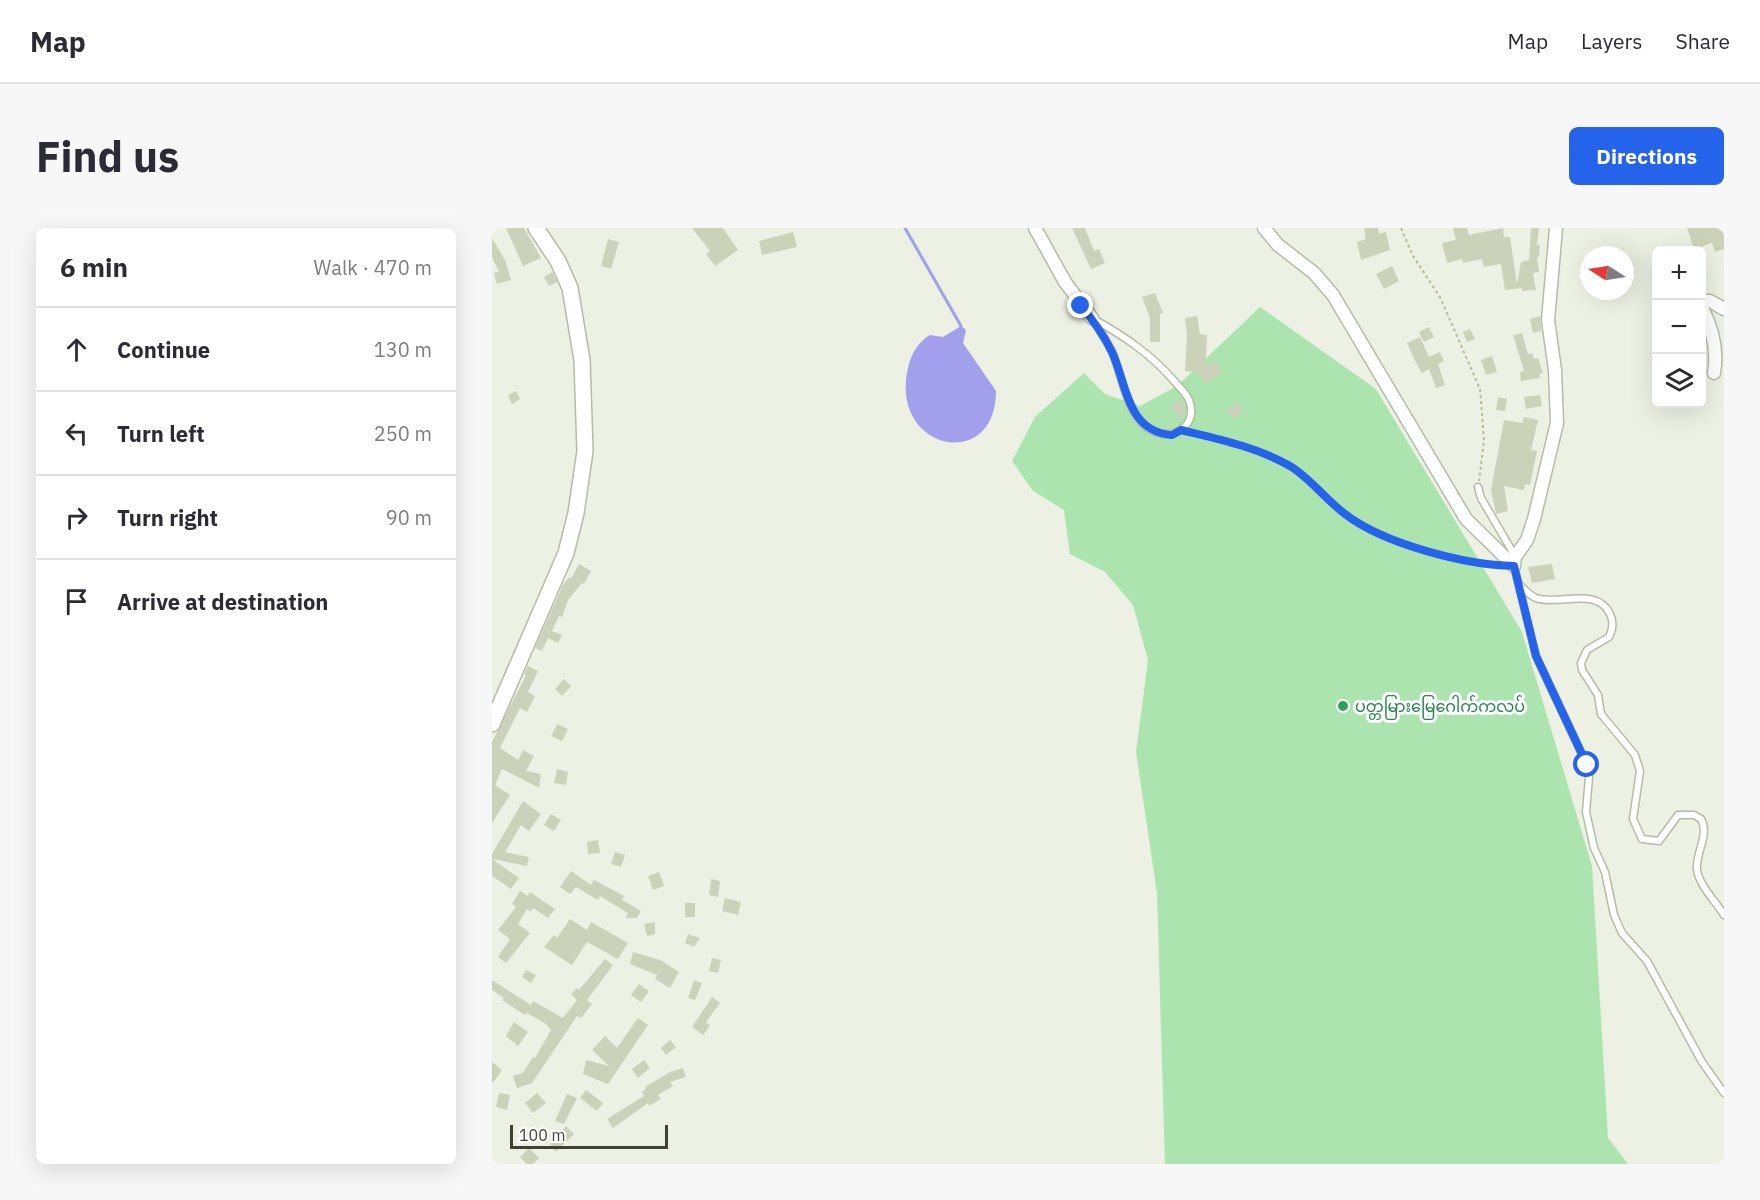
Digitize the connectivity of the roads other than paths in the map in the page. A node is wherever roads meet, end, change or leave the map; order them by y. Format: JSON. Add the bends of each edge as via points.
{"nodes":[{"id":1,"x":536,"y":228,"type":"edge"},
{"id":2,"x":1035,"y":228,"type":"edge"},
{"id":3,"x":1264,"y":228,"type":"edge"},
{"id":4,"x":1556,"y":228,"type":"edge"},
{"id":5,"x":1706,"y":301,"type":"edge"},
{"id":6,"x":1724,"y":309,"type":"edge"},
{"id":7,"x":1092,"y":318,"type":"junction"},
{"id":8,"x":1706,"y":318,"type":"edge"},
{"id":9,"x":1714,"y":373,"type":"dead end"},
{"id":10,"x":1478,"y":487,"type":"road end"},
{"id":11,"x":1514,"y":561,"type":"junction"},
{"id":12,"x":1517,"y":582,"type":"junction"},
{"id":13,"x":492,"y":724,"type":"edge"},
{"id":14,"x":1724,"y":915,"type":"edge"},
{"id":15,"x":1724,"y":1093,"type":"edge"}],
"edges":[{"from":1,"to":13,"type":"street","via":[[570,288],[582,360],[585,451],[566,552]]},
{"from":2,"to":7,"type":"street","via":[[1065,282]]},
{"from":3,"to":11,"type":"street","via":[[1278,245],[1314,273],[1333,296],[1466,519],[1489,545]]},
{"from":4,"to":11,"type":"street","via":[[1548,320],[1557,423],[1534,519]]},
{"from":5,"to":6,"type":"street"},
{"from":7,"to":7,"type":"lane","via":[[1156,360],[1188,397],[1191,412],[1181,430],[1161,435],[1141,423],[1127,397],[1112,352]]},
{"from":8,"to":9,"type":"street","via":[[1717,357]]},
{"from":10,"to":11,"type":"lane"},
{"from":11,"to":12,"type":"lane"},
{"from":12,"to":14,"type":"lane","via":[[1538,598],[1578,598],[1600,603],[1609,611],[1613,620],[1610,637],[1587,650],[1581,663],[1598,695],[1601,714],[1635,755],[1640,771],[1634,806],[1637,831],[1642,839],[1659,842],[1678,815],[1701,819],[1704,833],[1696,857],[1698,874]]},
{"from":12,"to":15,"type":"lane","via":[[1536,656],[1587,765],[1586,812],[1618,924],[1647,961],[1702,1062]]}]}
